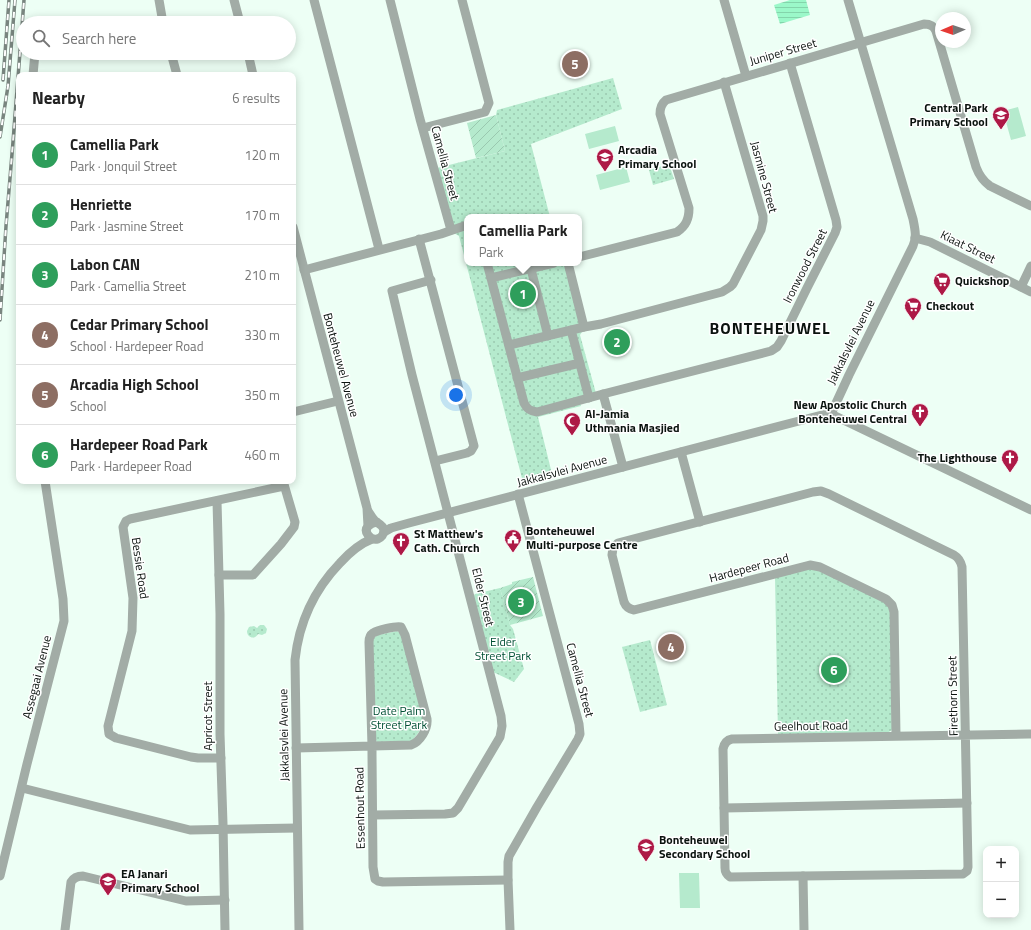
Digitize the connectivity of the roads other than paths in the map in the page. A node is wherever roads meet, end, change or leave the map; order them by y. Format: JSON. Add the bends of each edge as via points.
{"nodes":[{"id":1,"x":159,"y":0,"type":"edge"},
{"id":2,"x":314,"y":0,"type":"edge"},
{"id":3,"x":390,"y":0,"type":"edge"},
{"id":4,"x":462,"y":0,"type":"edge"},
{"id":5,"x":724,"y":0,"type":"edge"},
{"id":6,"x":848,"y":0,"type":"edge"},
{"id":7,"x":236,"y":1,"type":"edge"},
{"id":8,"x":162,"y":16,"type":"edge"},
{"id":9,"x":239,"y":16,"type":"edge"},
{"id":10,"x":861,"y":42,"type":"junction"},
{"id":11,"x":34,"y":60,"type":"edge"},
{"id":12,"x":173,"y":60,"type":"edge"},
{"id":13,"x":250,"y":60,"type":"edge"},
{"id":14,"x":790,"y":63,"type":"junction"},
{"id":15,"x":33,"y":72,"type":"edge"},
{"id":16,"x":176,"y":72,"type":"edge"},
{"id":17,"x":252,"y":72,"type":"edge"},
{"id":18,"x":746,"y":76,"type":"junction"},
{"id":19,"x":724,"y":82,"type":"junction"},
{"id":20,"x":423,"y":128,"type":"junction"},
{"id":21,"x":1031,"y":206,"type":"edge"},
{"id":22,"x":464,"y":227,"type":"edge"},
{"id":23,"x":451,"y":230,"type":"junction"},
{"id":24,"x":915,"y":238,"type":"junction"},
{"id":25,"x":296,"y":239,"type":"edge"},
{"id":26,"x":419,"y":239,"type":"junction"},
{"id":27,"x":379,"y":249,"type":"junction"},
{"id":28,"x":582,"y":256,"type":"edge"},
{"id":29,"x":488,"y":266,"type":"edge"},
{"id":30,"x":542,"y":266,"type":"edge"},
{"id":31,"x":569,"y":266,"type":"edge"},
{"id":32,"x":1031,"y":266,"type":"edge"},
{"id":33,"x":531,"y":269,"type":"junction"},
{"id":34,"x":304,"y":270,"type":"junction"},
{"id":35,"x":491,"y":278,"type":"junction"},
{"id":36,"x":431,"y":280,"type":"junction"},
{"id":37,"x":1021,"y":287,"type":"junction"},
{"id":38,"x":1031,"y":292,"type":"edge"},
{"id":39,"x":584,"y":327,"type":"junction"},
{"id":40,"x":571,"y":330,"type":"junction"},
{"id":41,"x":548,"y":336,"type":"junction"},
{"id":42,"x":509,"y":346,"type":"junction"},
{"id":43,"x":580,"y":363,"type":"junction"},
{"id":44,"x":517,"y":378,"type":"junction"},
{"id":45,"x":604,"y":394,"type":"junction"},
{"id":46,"x":589,"y":398,"type":"junction"},
{"id":47,"x":338,"y":402,"type":"junction"},
{"id":48,"x":296,"y":411,"type":"edge"},
{"id":49,"x":831,"y":414,"type":"junction"},
{"id":50,"x":681,"y":452,"type":"junction"},
{"id":51,"x":435,"y":461,"type":"junction"},
{"id":52,"x":623,"y":467,"type":"junction"},
{"id":53,"x":45,"y":484,"type":"edge"},
{"id":54,"x":279,"y":484,"type":"edge"},
{"id":55,"x":283,"y":484,"type":"edge"},
{"id":56,"x":518,"y":494,"type":"junction"},
{"id":57,"x":217,"y":501,"type":"junction"},
{"id":58,"x":1031,"y":510,"type":"edge"},
{"id":59,"x":448,"y":513,"type":"junction"},
{"id":60,"x":700,"y":522,"type":"junction"},
{"id":61,"x":375,"y":529,"type":"junction"},
{"id":62,"x":219,"y":575,"type":"junction"},
{"id":63,"x":1031,"y":734,"type":"edge"},
{"id":64,"x":965,"y":735,"type":"junction"},
{"id":65,"x":896,"y":736,"type":"junction"},
{"id":66,"x":372,"y":746,"type":"junction"},
{"id":67,"x":296,"y":748,"type":"junction"},
{"id":68,"x":221,"y":758,"type":"junction"},
{"id":69,"x":22,"y":788,"type":"junction"},
{"id":70,"x":967,"y":803,"type":"junction"},
{"id":71,"x":724,"y":808,"type":"junction"},
{"id":72,"x":372,"y":815,"type":"junction"},
{"id":73,"x":297,"y":828,"type":"junction"},
{"id":74,"x":223,"y":829,"type":"junction"},
{"id":75,"x":727,"y":875,"type":"joint"},
{"id":76,"x":0,"y":876,"type":"edge"},
{"id":77,"x":803,"y":876,"type":"junction"},
{"id":78,"x":508,"y":880,"type":"junction"},
{"id":79,"x":225,"y":900,"type":"junction"},
{"id":80,"x":65,"y":930,"type":"edge"},
{"id":81,"x":225,"y":930,"type":"edge"},
{"id":82,"x":299,"y":930,"type":"edge"},
{"id":83,"x":510,"y":930,"type":"edge"},
{"id":84,"x":804,"y":930,"type":"edge"}],
"edges":[{"from":1,"to":8,"type":"street"},
{"from":2,"to":27,"type":"street"},
{"from":3,"to":20,"type":"street","name":"Camellia Street"},
{"from":4,"to":20,"type":"street","via":[[489,103],[485,112]]},
{"from":5,"to":18,"type":"street"},
{"from":6,"to":10,"type":"street","name":"Jakkalsvlei Avenue"},
{"from":7,"to":9,"type":"street"},
{"from":10,"to":14,"type":"street","name":"Juniper Street"},
{"from":10,"to":21,"type":"street","name":"Juniper Street","via":[[924,24],[934,27],[979,175],[990,186]]},
{"from":10,"to":24,"type":"street","name":"Jakkalsvlei Avenue","via":[[913,219]]},
{"from":11,"to":15,"type":"street"},
{"from":12,"to":16,"type":"street"},
{"from":13,"to":17,"type":"street"},
{"from":14,"to":18,"type":"street","name":"Juniper Street"},
{"from":14,"to":45,"type":"street","name":"Ironwood Street","via":[[837,227],[781,341],[771,350]]},
{"from":18,"to":19,"type":"street","name":"Juniper Street"},
{"from":19,"to":28,"type":"street","name":"Juniper Street","via":[[669,99],[660,108],[689,208],[684,226],[677,232]]},
{"from":19,"to":39,"type":"street","name":"Jasmine Street","via":[[763,216],[761,230],[736,279],[722,292]]},
{"from":20,"to":23,"type":"street","name":"Camellia Street"},
{"from":22,"to":23,"type":"street"},
{"from":23,"to":26,"type":"street"},
{"from":24,"to":37,"type":"street","name":"Kiaat Street","via":[[930,242]]},
{"from":24,"to":49,"type":"street","name":"Jakkalsvlei Avenue"},
{"from":25,"to":34,"type":"street","name":"Bonteheuwel Avenue"},
{"from":26,"to":27,"type":"street"},
{"from":26,"to":36,"type":"street"},
{"from":27,"to":34,"type":"street"},
{"from":29,"to":35,"type":"street"},
{"from":30,"to":33,"type":"street"},
{"from":31,"to":39,"type":"street"},
{"from":32,"to":37,"type":"street"},
{"from":33,"to":35,"type":"street"},
{"from":33,"to":41,"type":"street"},
{"from":34,"to":47,"type":"street","name":"Bonteheuwel Avenue"},
{"from":35,"to":42,"type":"street"},
{"from":36,"to":51,"type":"street","via":[[474,446],[467,453]]},
{"from":36,"to":51,"type":"street","name":"Elder Street","via":[[392,292]]},
{"from":37,"to":38,"type":"street","name":"Kiaat Street"},
{"from":39,"to":40,"type":"street","name":"Jasmine Street"},
{"from":40,"to":41,"type":"street","name":"Jasmine Street"},
{"from":40,"to":43,"type":"street"},
{"from":41,"to":42,"type":"street","name":"Jasmine Street"},
{"from":42,"to":44,"type":"street"},
{"from":43,"to":44,"type":"street"},
{"from":43,"to":46,"type":"street"},
{"from":44,"to":46,"type":"street","name":"Ironwood Street","via":[[526,408],[531,411],[537,412]]},
{"from":45,"to":46,"type":"street","name":"Ironwood Street"},
{"from":45,"to":52,"type":"street"},
{"from":47,"to":48,"type":"street"},
{"from":47,"to":61,"type":"street","name":"Bonteheuwel Avenue"},
{"from":49,"to":50,"type":"street","name":"Jakkalsvlei Avenue"},
{"from":49,"to":58,"type":"street"},
{"from":50,"to":52,"type":"street","name":"Jakkalsvlei Avenue"},
{"from":50,"to":60,"type":"street"},
{"from":51,"to":59,"type":"street","name":"Elder Street"},
{"from":52,"to":56,"type":"street","name":"Jakkalsvlei Avenue"},
{"from":53,"to":69,"type":"street","name":"Assegaai Avenue","via":[[64,621]]},
{"from":54,"to":57,"type":"street","name":"Bessie Road"},
{"from":55,"to":62,"type":"street","via":[[295,522],[294,527],[253,575]]},
{"from":56,"to":59,"type":"street","name":"Jakkalsvlei Avenue"},
{"from":56,"to":78,"type":"street","name":"Camellia Street","via":[[580,734],[511,852]]},
{"from":57,"to":62,"type":"street","name":"Apricot Street"},
{"from":57,"to":68,"type":"street","name":"Bessie Road","via":[[130,519],[124,524],[133,598],[132,631],[108,730],[109,734],[116,738],[191,757]]},
{"from":59,"to":61,"type":"street","name":"Jakkalsvlei Avenue"},
{"from":59,"to":72,"type":"street","name":"Elder Street","via":[[501,716],[502,731],[458,808],[453,812]]},
{"from":60,"to":64,"type":"street","name":"Firethorn Street","via":[[821,491],[958,558],[962,564]]},
{"from":60,"to":65,"type":"street","name":"Hardepeer Road","via":[[614,546],[612,555],[627,607],[636,610],[807,566],[827,570],[886,599],[892,605]]},
{"from":61,"to":67,"type":"street","name":"Jakkalsvlei Avenue","via":[[328,576],[307,611],[300,633],[296,660]]},
{"from":62,"to":68,"type":"street","name":"Apricot Street"},
{"from":63,"to":64,"type":"street","name":"Geelhout Road"},
{"from":64,"to":65,"type":"street","name":"Geelhout Road"},
{"from":64,"to":70,"type":"street","name":"Firethorn Street"},
{"from":65,"to":71,"type":"street","name":"Geelhout Road","via":[[730,740],[724,744],[723,749]]},
{"from":66,"to":66,"type":"street","name":"Essenhout Road","via":[[369,638],[374,632],[401,627],[425,707],[427,726],[419,741],[410,746]]},
{"from":66,"to":67,"type":"street"},
{"from":66,"to":72,"type":"street","name":"Essenhout Road"},
{"from":67,"to":73,"type":"street","name":"Jakkalsvlei Avenue"},
{"from":68,"to":74,"type":"street","name":"Apricot Street"},
{"from":69,"to":74,"type":"street","via":[[183,829]]},
{"from":69,"to":76,"type":"street","name":"Assegaai Avenue"},
{"from":70,"to":71,"type":"street"},
{"from":70,"to":77,"type":"street","name":"Firethorn Street","via":[[968,867],[965,873]]},
{"from":71,"to":75,"type":"street","name":"Geelhout Road"},
{"from":72,"to":78,"type":"street","name":"Essenhout Road","via":[[374,875],[378,881]]},
{"from":73,"to":74,"type":"street"},
{"from":73,"to":82,"type":"street","name":"Jakkalsvlei Avenue"},
{"from":74,"to":79,"type":"street","name":"Apricot Street"},
{"from":75,"to":77,"type":"street","name":"Firethorn Street"},
{"from":77,"to":84,"type":"street"},
{"from":78,"to":83,"type":"street","name":"Camellia Street"},
{"from":79,"to":80,"type":"street","via":[[186,901],[80,876],[73,878],[71,882]]},
{"from":79,"to":81,"type":"street","name":"Apricot Street"}]}
